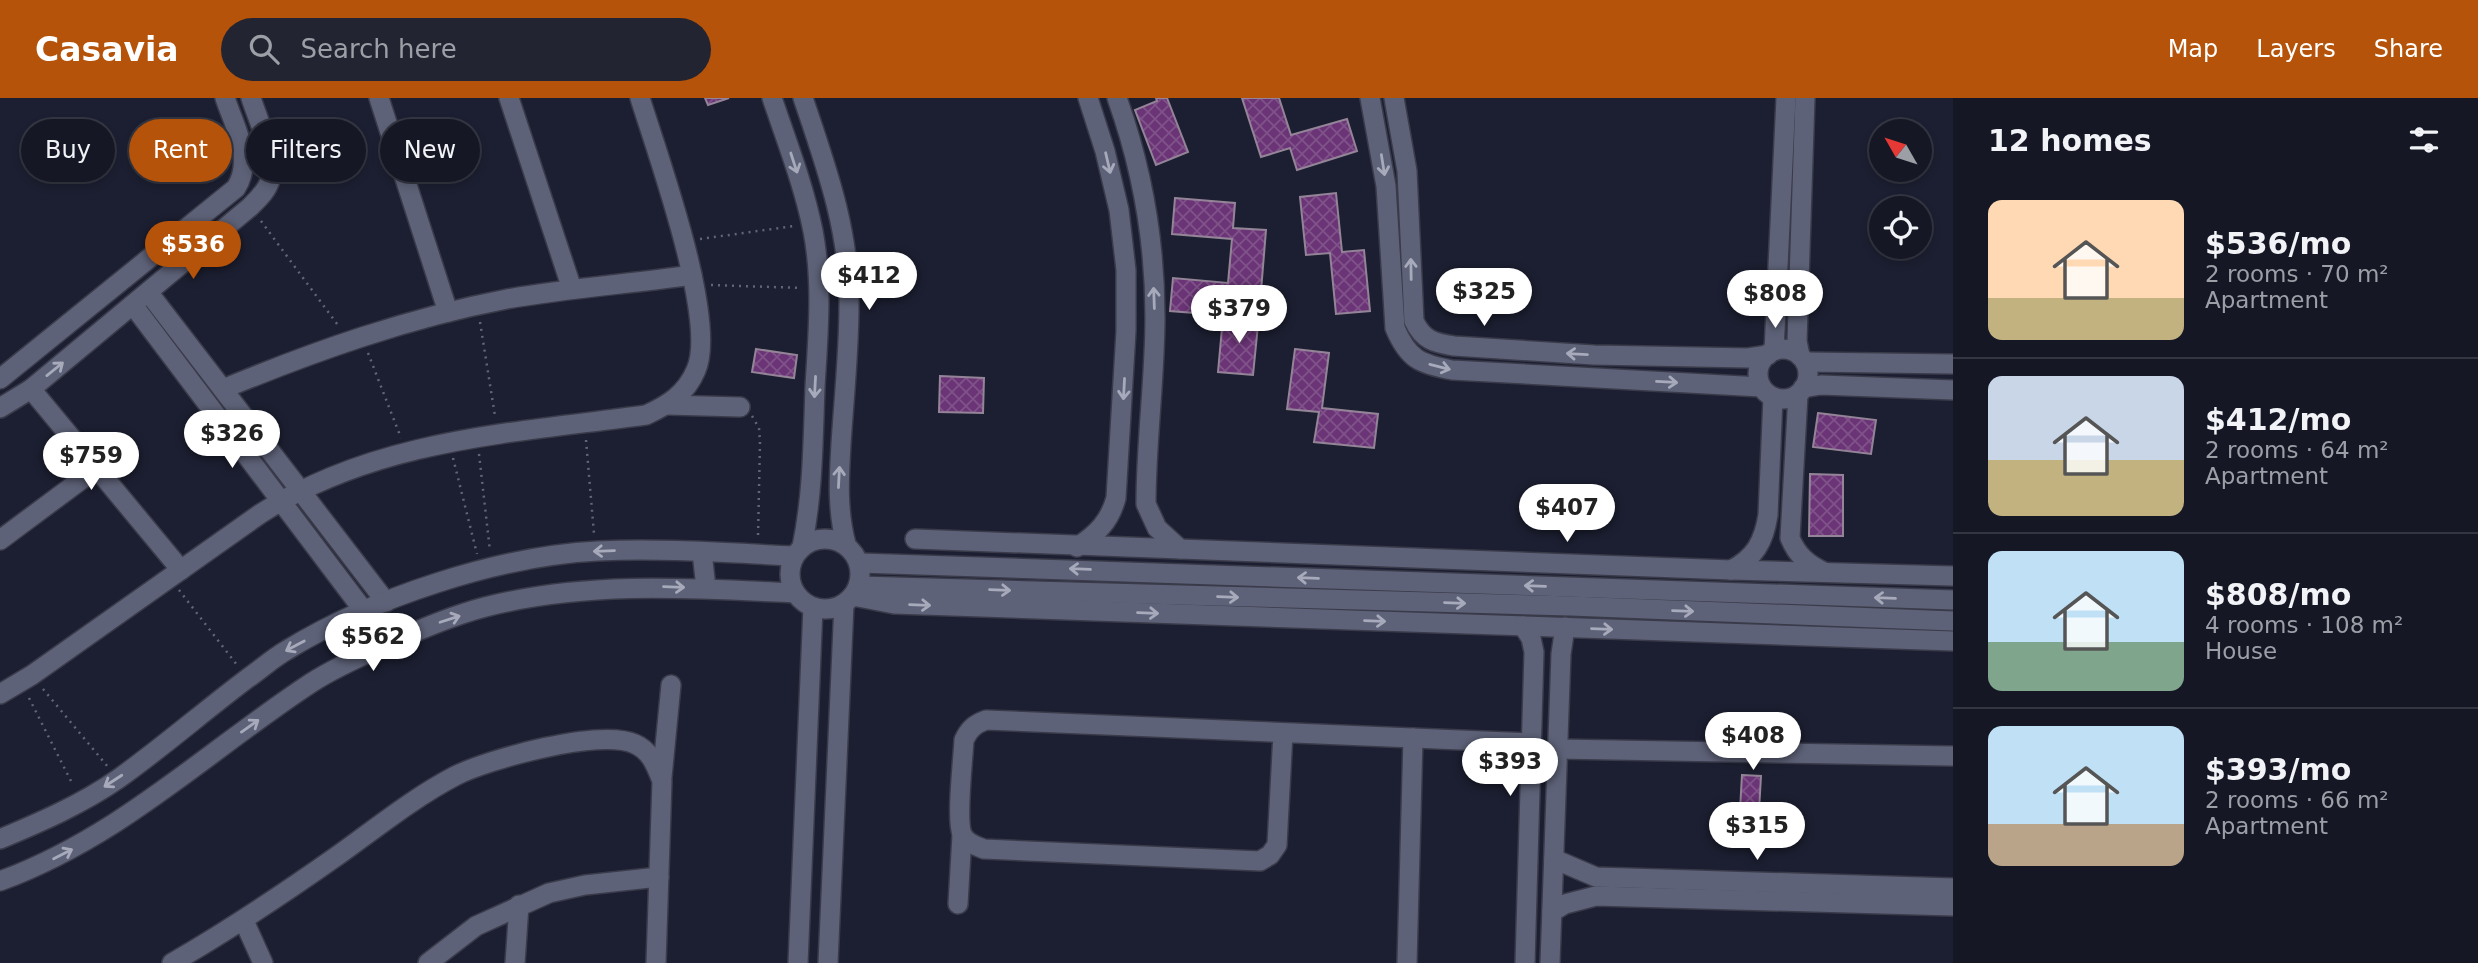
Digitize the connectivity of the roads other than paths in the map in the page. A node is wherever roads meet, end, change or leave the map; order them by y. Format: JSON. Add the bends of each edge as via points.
{"nodes":[{"id":1,"x":225,"y":98,"type":"edge"},
{"id":2,"x":251,"y":98,"type":"edge"},
{"id":3,"x":379,"y":98,"type":"edge"},
{"id":4,"x":509,"y":98,"type":"edge"},
{"id":5,"x":640,"y":98,"type":"edge"},
{"id":6,"x":772,"y":98,"type":"edge"},
{"id":7,"x":803,"y":98,"type":"edge"},
{"id":8,"x":1088,"y":98,"type":"edge"},
{"id":9,"x":1117,"y":98,"type":"edge"},
{"id":10,"x":1370,"y":98,"type":"edge"},
{"id":11,"x":1394,"y":98,"type":"edge"},
{"id":12,"x":1786,"y":98,"type":"edge"},
{"id":13,"x":1805,"y":98,"type":"edge"},
{"id":14,"x":693,"y":279,"type":"junction"},
{"id":15,"x":572,"y":289,"type":"junction"},
{"id":16,"x":141,"y":299,"type":"junction"},
{"id":17,"x":448,"y":312,"type":"junction"},
{"id":18,"x":1771,"y":353,"type":"junction"},
{"id":19,"x":1726,"y":357,"type":"junction"},
{"id":20,"x":1802,"y":359,"type":"junction"},
{"id":21,"x":1953,"y":364,"type":"edge"},
{"id":22,"x":0,"y":379,"type":"edge"},
{"id":23,"x":1725,"y":385,"type":"junction"},
{"id":24,"x":31,"y":389,"type":"junction"},
{"id":25,"x":223,"y":389,"type":"junction"},
{"id":26,"x":1953,"y":390,"type":"edge"},
{"id":27,"x":1801,"y":391,"type":"junction"},
{"id":28,"x":1767,"y":392,"type":"junction"},
{"id":29,"x":668,"y":405,"type":"junction"},
{"id":30,"x":740,"y":407,"type":"road end"},
{"id":31,"x":0,"y":408,"type":"edge"},
{"id":32,"x":1120,"y":464,"type":"junction"},
{"id":33,"x":97,"y":468,"type":"junction"},
{"id":34,"x":1146,"y":468,"type":"junction"},
{"id":35,"x":300,"y":490,"type":"junction"},
{"id":36,"x":281,"y":501,"type":"junction"},
{"id":37,"x":1768,"y":515,"type":"junction"},
{"id":38,"x":1791,"y":517,"type":"junction"},
{"id":39,"x":915,"y":539,"type":"dead end"},
{"id":40,"x":0,"y":540,"type":"edge"},
{"id":41,"x":846,"y":544,"type":"junction"},
{"id":42,"x":1077,"y":547,"type":"junction"},
{"id":43,"x":1180,"y":549,"type":"junction"},
{"id":44,"x":702,"y":552,"type":"junction"},
{"id":45,"x":798,"y":552,"type":"junction"},
{"id":46,"x":860,"y":563,"type":"junction"},
{"id":47,"x":1731,"y":570,"type":"junction"},
{"id":48,"x":1825,"y":573,"type":"junction"},
{"id":49,"x":175,"y":574,"type":"junction"},
{"id":50,"x":1953,"y":576,"type":"edge"},
{"id":51,"x":706,"y":589,"type":"junction"},
{"id":52,"x":795,"y":593,"type":"junction"},
{"id":53,"x":852,"y":596,"type":"junction"},
{"id":54,"x":1953,"y":600,"type":"edge"},
{"id":55,"x":386,"y":602,"type":"junction"},
{"id":56,"x":1493,"y":604,"type":"junction"},
{"id":57,"x":813,"y":607,"type":"junction"},
{"id":58,"x":364,"y":611,"type":"junction"},
{"id":59,"x":1953,"y":621,"type":"edge"},
{"id":60,"x":1494,"y":625,"type":"junction"},
{"id":61,"x":1523,"y":626,"type":"junction"},
{"id":62,"x":1565,"y":627,"type":"junction"},
{"id":63,"x":1953,"y":641,"type":"edge"},
{"id":64,"x":671,"y":685,"type":"dead end"},
{"id":65,"x":0,"y":694,"type":"edge"},
{"id":66,"x":1283,"y":733,"type":"junction"},
{"id":67,"x":1413,"y":738,"type":"junction"},
{"id":68,"x":1532,"y":743,"type":"junction"},
{"id":69,"x":1558,"y":749,"type":"junction"},
{"id":70,"x":1953,"y":756,"type":"edge"},
{"id":71,"x":662,"y":781,"type":"junction"},
{"id":72,"x":962,"y":835,"type":"junction"},
{"id":73,"x":0,"y":839,"type":"edge"},
{"id":74,"x":1554,"y":859,"type":"junction"},
{"id":75,"x":659,"y":877,"type":"junction"},
{"id":76,"x":0,"y":881,"type":"edge"},
{"id":77,"x":1953,"y":888,"type":"edge"},
{"id":78,"x":801,"y":890,"type":"junction"},
{"id":79,"x":831,"y":891,"type":"junction"},
{"id":80,"x":958,"y":904,"type":"dead end"},
{"id":81,"x":519,"y":905,"type":"junction"},
{"id":82,"x":1953,"y":906,"type":"edge"},
{"id":83,"x":1552,"y":912,"type":"junction"},
{"id":84,"x":244,"y":921,"type":"junction"},
{"id":85,"x":832,"y":961,"type":"edge"},
{"id":86,"x":172,"y":963,"type":"edge"},
{"id":87,"x":263,"y":963,"type":"edge"},
{"id":88,"x":428,"y":963,"type":"edge"},
{"id":89,"x":514,"y":963,"type":"edge"},
{"id":90,"x":656,"y":963,"type":"edge"},
{"id":91,"x":798,"y":963,"type":"edge"},
{"id":92,"x":1407,"y":963,"type":"edge"},
{"id":93,"x":1525,"y":963,"type":"edge"},
{"id":94,"x":1550,"y":963,"type":"edge"}],
"edges":[{"from":1,"to":22,"type":"street","via":[[245,163],[236,188]]},
{"from":2,"to":16,"type":"street","via":[[271,164],[270,180],[262,195]]},
{"from":3,"to":17,"type":"street"},
{"from":4,"to":15,"type":"street"},
{"from":5,"to":14,"type":"street"},
{"from":6,"to":45,"type":"street","one_way":true,"via":[[811,224],[819,289],[811,488]]},
{"from":41,"to":7,"type":"street","one_way":true,"via":[[839,489],[848,266],[833,189]]},
{"from":8,"to":32,"type":"street","one_way":true,"via":[[1119,210],[1126,270]]},
{"from":34,"to":9,"type":"street","one_way":true,"via":[[1155,318],[1153,265],[1144,195]]},
{"from":10,"to":23,"type":"street","one_way":true,"via":[[1386,186],[1395,328],[1404,348],[1417,360],[1452,370]]},
{"from":19,"to":11,"type":"street","one_way":true,"via":[[1454,346],[1433,343],[1421,335],[1414,321],[1407,171]]},
{"from":12,"to":18,"type":"street"},
{"from":13,"to":20,"type":"street","via":[[1797,341]]},
{"from":14,"to":15,"type":"street"},
{"from":14,"to":29,"type":"street","via":[[702,345],[697,368],[685,389]]},
{"from":15,"to":17,"type":"street"},
{"from":24,"to":16,"type":"street","one_way":true},
{"from":16,"to":25,"type":"street"},
{"from":16,"to":36,"type":"street"},
{"from":17,"to":25,"type":"street","via":[[355,338]]},
{"from":18,"to":19,"type":"street"},
{"from":18,"to":20,"type":"street","via":[[1788,350]]},
{"from":18,"to":28,"type":"street","via":[[1758,372]]},
{"from":19,"to":23,"type":"street","via":[[1732,370]]},
{"from":20,"to":21,"type":"street"},
{"from":20,"to":27,"type":"street","via":[[1808,376]]},
{"from":23,"to":28,"type":"street"},
{"from":24,"to":31,"type":"street"},
{"from":24,"to":33,"type":"street"},
{"from":25,"to":35,"type":"street"},
{"from":26,"to":27,"type":"street","via":[[1821,385]]},
{"from":27,"to":28,"type":"street","via":[[1787,399]]},
{"from":27,"to":38,"type":"street"},
{"from":28,"to":37,"type":"street"},
{"from":29,"to":30,"type":"street"},
{"from":29,"to":35,"type":"street","via":[[646,415],[406,451]]},
{"from":32,"to":34,"type":"street","via":[[1124,473],[1134,478]]},
{"from":32,"to":42,"type":"street","via":[[1116,498],[1107,521]]},
{"from":33,"to":40,"type":"street"},
{"from":33,"to":49,"type":"street"},
{"from":34,"to":43,"type":"street","via":[[1150,517]]},
{"from":35,"to":36,"type":"street"},
{"from":35,"to":55,"type":"street"},
{"from":36,"to":49,"type":"street"},
{"from":36,"to":58,"type":"street"},
{"from":37,"to":38,"type":"street","via":[[1778,527]]},
{"from":37,"to":47,"type":"street","via":[[1760,545]]},
{"from":38,"to":48,"type":"street","via":[[1794,549]]},
{"from":39,"to":42,"type":"street"},
{"from":41,"to":45,"type":"street","via":[[823,538]]},
{"from":41,"to":46,"type":"street"},
{"from":42,"to":43,"type":"street"},
{"from":43,"to":47,"type":"street"},
{"from":44,"to":45,"type":"street"},
{"from":44,"to":51,"type":"street"},
{"from":44,"to":55,"type":"street","one_way":true,"via":[[595,551],[550,557],[487,570]]},
{"from":45,"to":52,"type":"street","via":[[790,568]]},
{"from":46,"to":53,"type":"street","via":[[861,575]]},
{"from":54,"to":46,"type":"street","one_way":true},
{"from":47,"to":48,"type":"street"},
{"from":48,"to":50,"type":"street"},
{"from":49,"to":65,"type":"street"},
{"from":51,"to":52,"type":"street"},
{"from":76,"to":51,"type":"street","one_way":true,"via":[[57,857],[118,823],[314,681],[427,626],[484,607],[543,595],[666,586]]},
{"from":52,"to":57,"type":"street"},
{"from":53,"to":56,"type":"street","one_way":true},
{"from":53,"to":57,"type":"street","via":[[834,608]]},
{"from":53,"to":60,"type":"street","one_way":true,"via":[[894,604]]},
{"from":53,"to":79,"type":"street"},
{"from":55,"to":58,"type":"street"},
{"from":56,"to":59,"type":"street","one_way":true},
{"from":56,"to":60,"type":"street"},
{"from":57,"to":78,"type":"street"},
{"from":58,"to":73,"type":"street","one_way":true,"via":[[286,650],[117,779],[37,824]]},
{"from":60,"to":61,"type":"street"},
{"from":61,"to":62,"type":"street"},
{"from":61,"to":68,"type":"street","via":[[1534,652]]},
{"from":62,"to":63,"type":"street","one_way":true},
{"from":62,"to":69,"type":"street"},
{"from":64,"to":71,"type":"street"},
{"from":66,"to":67,"type":"street"},
{"from":66,"to":72,"type":"street","via":[[976,723],[964,740]]},
{"from":66,"to":72,"type":"street","via":[[1277,845],[1260,861],[984,849],[971,845]]},
{"from":67,"to":68,"type":"street"},
{"from":67,"to":92,"type":"street"},
{"from":68,"to":93,"type":"street"},
{"from":69,"to":70,"type":"street"},
{"from":69,"to":74,"type":"street"},
{"from":71,"to":75,"type":"street"},
{"from":71,"to":84,"type":"street","via":[[653,759],[635,744],[611,740],[533,749],[494,760],[422,795]]},
{"from":72,"to":80,"type":"street"},
{"from":74,"to":77,"type":"street","via":[[1596,877]]},
{"from":74,"to":83,"type":"street"},
{"from":75,"to":81,"type":"street","via":[[585,885]]},
{"from":75,"to":90,"type":"street"},
{"from":78,"to":79,"type":"street"},
{"from":78,"to":91,"type":"street"},
{"from":79,"to":85,"type":"street"},
{"from":81,"to":88,"type":"street","via":[[476,926]]},
{"from":81,"to":89,"type":"street"},
{"from":82,"to":83,"type":"street","via":[[1596,896]]},
{"from":83,"to":94,"type":"street"},
{"from":84,"to":86,"type":"street"},
{"from":84,"to":87,"type":"street"}]}
